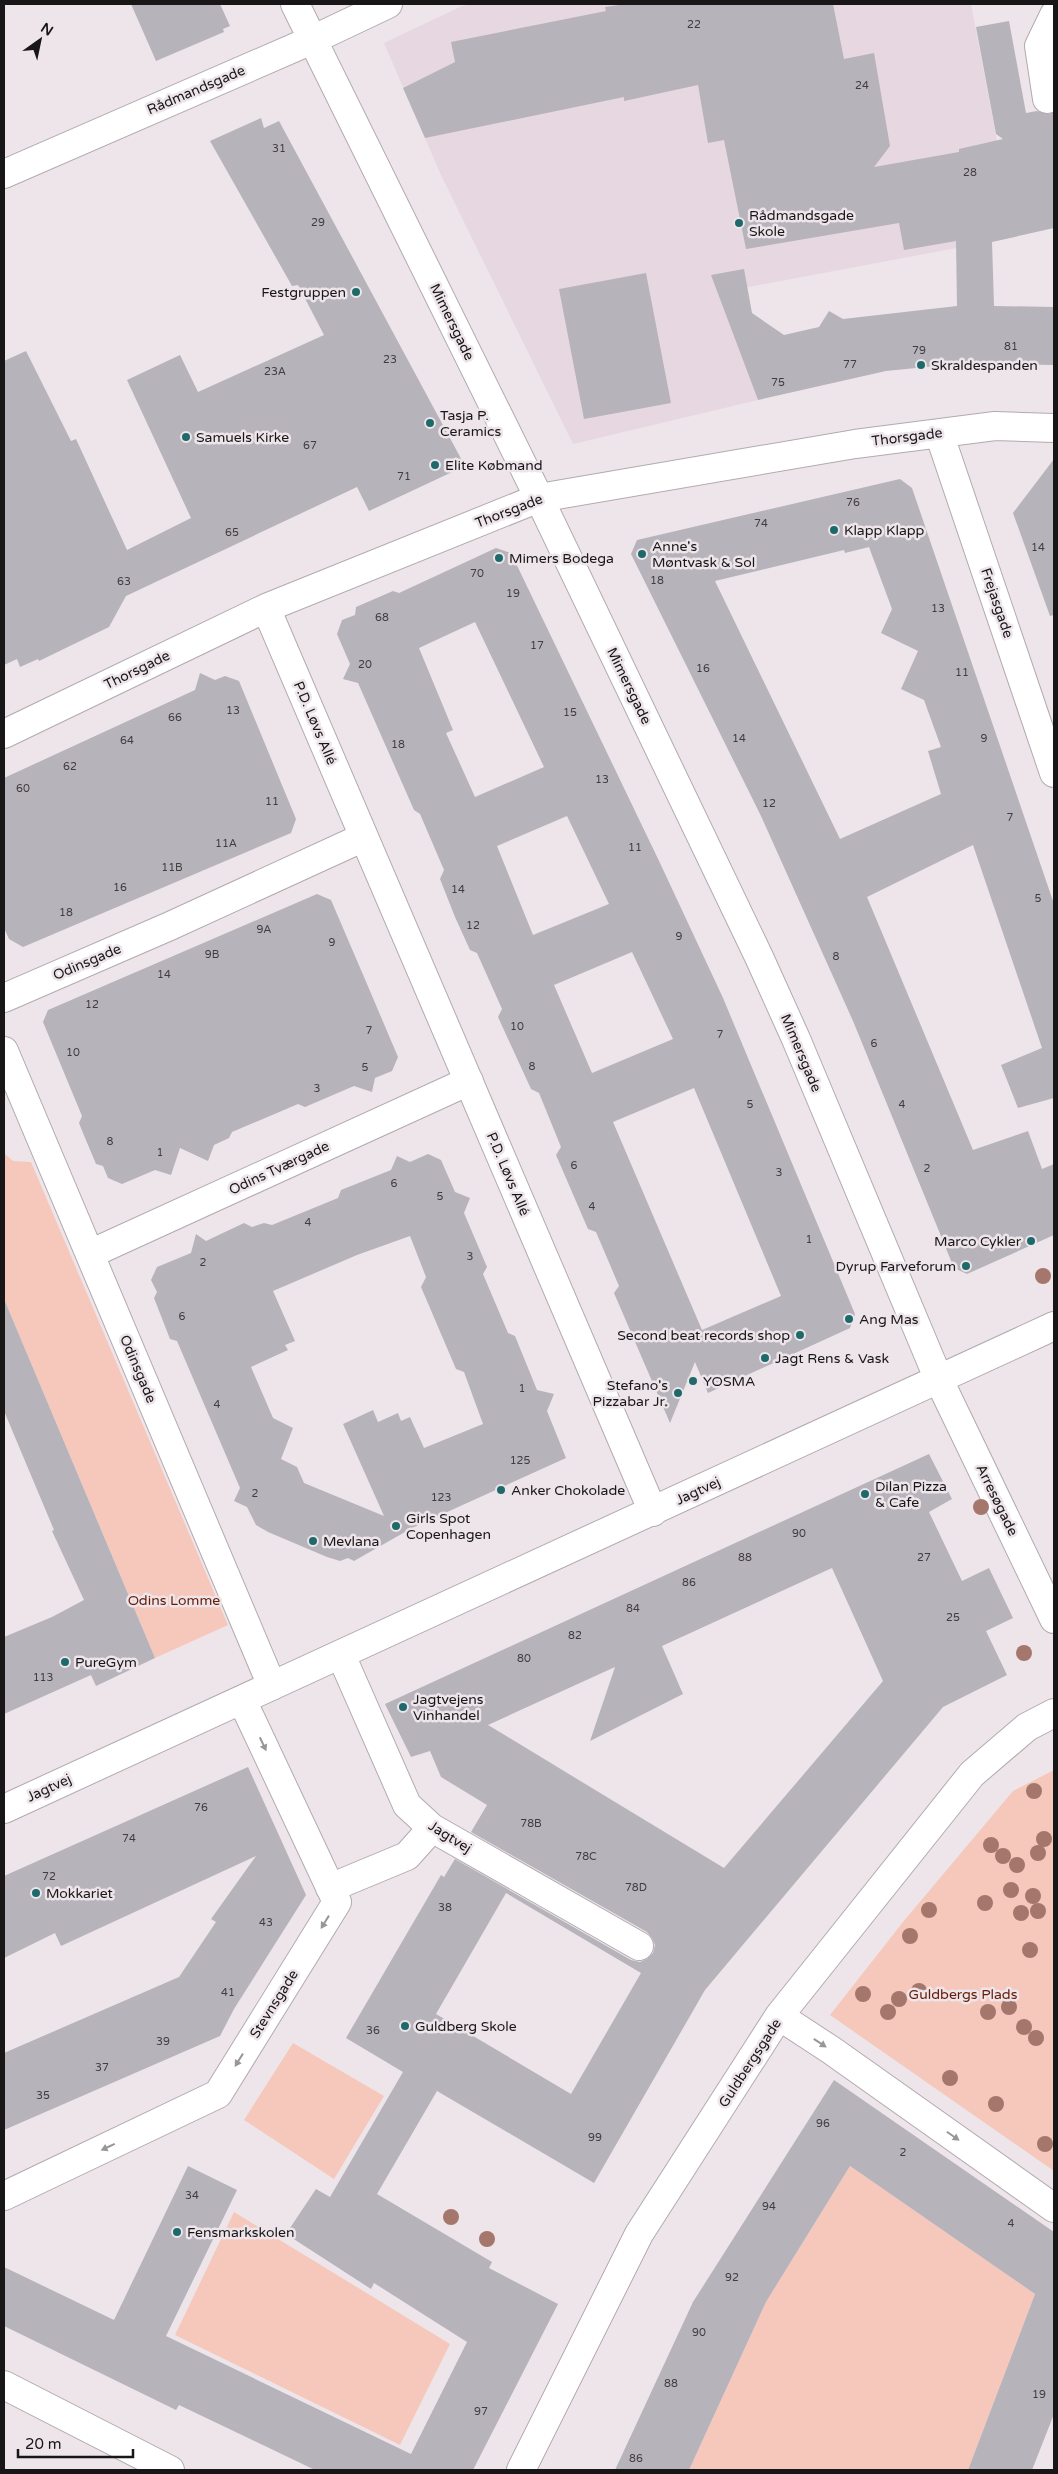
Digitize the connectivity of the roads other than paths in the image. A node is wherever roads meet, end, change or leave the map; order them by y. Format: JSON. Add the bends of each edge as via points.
{"nodes":[{"id":1,"x":295,"y":4,"type":"edge"},
{"id":2,"x":388,"y":4,"type":"edge"},
{"id":3,"x":1054,"y":15,"type":"edge"},
{"id":4,"x":312,"y":40,"type":"junction"},
{"id":5,"x":1047,"y":99,"type":"dead end"},
{"id":6,"x":4,"y":174,"type":"edge"},
{"id":7,"x":1054,"y":428,"type":"edge"},
{"id":8,"x":939,"y":434,"type":"junction"},
{"id":9,"x":539,"y":498,"type":"junction"},
{"id":10,"x":266,"y":608,"type":"junction"},
{"id":11,"x":4,"y":734,"type":"edge"},
{"id":12,"x":1054,"y":773,"type":"edge"},
{"id":13,"x":364,"y":837,"type":"junction"},
{"id":14,"x":4,"y":998,"type":"edge"},
{"id":15,"x":4,"y":1051,"type":"edge"},
{"id":16,"x":469,"y":1082,"type":"junction"},
{"id":17,"x":90,"y":1254,"type":"junction"},
{"id":18,"x":1054,"y":1326,"type":"edge"},
{"id":19,"x":939,"y":1380,"type":"junction"},
{"id":20,"x":653,"y":1512,"type":"junction"},
{"id":21,"x":1054,"y":1619,"type":"edge"},
{"id":22,"x":341,"y":1655,"type":"junction"},
{"id":23,"x":272,"y":1686,"type":"junction"},
{"id":24,"x":242,"y":1700,"type":"junction"},
{"id":25,"x":1054,"y":1713,"type":"edge"},
{"id":26,"x":4,"y":1809,"type":"edge"},
{"id":27,"x":432,"y":1828,"type":"junction"},
{"id":28,"x":330,"y":1888,"type":"junction"},
{"id":29,"x":640,"y":1946,"type":"dead end"},
{"id":30,"x":780,"y":2016,"type":"junction"},
{"id":31,"x":4,"y":2196,"type":"edge"},
{"id":32,"x":1054,"y":2208,"type":"edge"},
{"id":33,"x":4,"y":2385,"type":"edge"},
{"id":34,"x":170,"y":2470,"type":"edge"},
{"id":35,"x":521,"y":2470,"type":"edge"}],
"edges":[{"from":1,"to":4,"type":"street","name":"Mimersgade"},
{"from":2,"to":4,"type":"street","name":"Rådmandsgade"},
{"from":3,"to":5,"type":"street","via":[[1039,46]]},
{"from":4,"to":6,"type":"street","name":"Rådmandsgade"},
{"from":4,"to":9,"type":"street","name":"Mimersgade"},
{"from":7,"to":8,"type":"street","name":"Thorsgade","via":[[995,426]]},
{"from":8,"to":9,"type":"street","name":"Thorsgade","via":[[855,444]]},
{"from":8,"to":12,"type":"street","name":"Frejasgade"},
{"from":9,"to":10,"type":"street","name":"Thorsgade"},
{"from":9,"to":19,"type":"street","name":"Mimersgade","via":[[763,966]]},
{"from":10,"to":11,"type":"street","name":"Thorsgade"},
{"from":10,"to":13,"type":"street","name":"P.D. Løvs Allé"},
{"from":13,"to":14,"type":"street","name":"Odinsgade"},
{"from":13,"to":16,"type":"street","name":"P.D. Løvs Allé"},
{"from":15,"to":17,"type":"street","name":"Odinsgade"},
{"from":16,"to":17,"type":"street","name":"Odins Tværgade"},
{"from":16,"to":20,"type":"street","name":"P.D. Løvs Allé"},
{"from":17,"to":23,"type":"street","name":"Odinsgade"},
{"from":18,"to":19,"type":"street","name":"Jagtvej"},
{"from":19,"to":20,"type":"street","name":"Jagtvej"},
{"from":19,"to":21,"type":"street","name":"Arresøgade"},
{"from":20,"to":22,"type":"street","name":"Jagtvej"},
{"from":22,"to":23,"type":"street","name":"Jagtvej"},
{"from":22,"to":27,"type":"street","name":"Jagtvej","via":[[407,1805]]},
{"from":23,"to":24,"type":"street","name":"Jagtvej"},
{"from":24,"to":26,"type":"street","name":"Jagtvej"},
{"from":24,"to":28,"type":"street","name":"Stevnsgade","one_way":true},
{"from":25,"to":30,"type":"street","name":"Guldbergsgade","via":[[1027,1727],[972,1774]]},
{"from":27,"to":28,"type":"street","via":[[407,1856]]},
{"from":27,"to":29,"type":"street","name":"Jagtvej"},
{"from":28,"to":31,"type":"street","name":"Stevnsgade","one_way":true,"via":[[337,1902],[218,2094]]},
{"from":30,"to":32,"type":"street","one_way":true},
{"from":30,"to":35,"type":"street","name":"Guldbergsgade","via":[[639,2234]]},
{"from":33,"to":34,"type":"street"}]}
